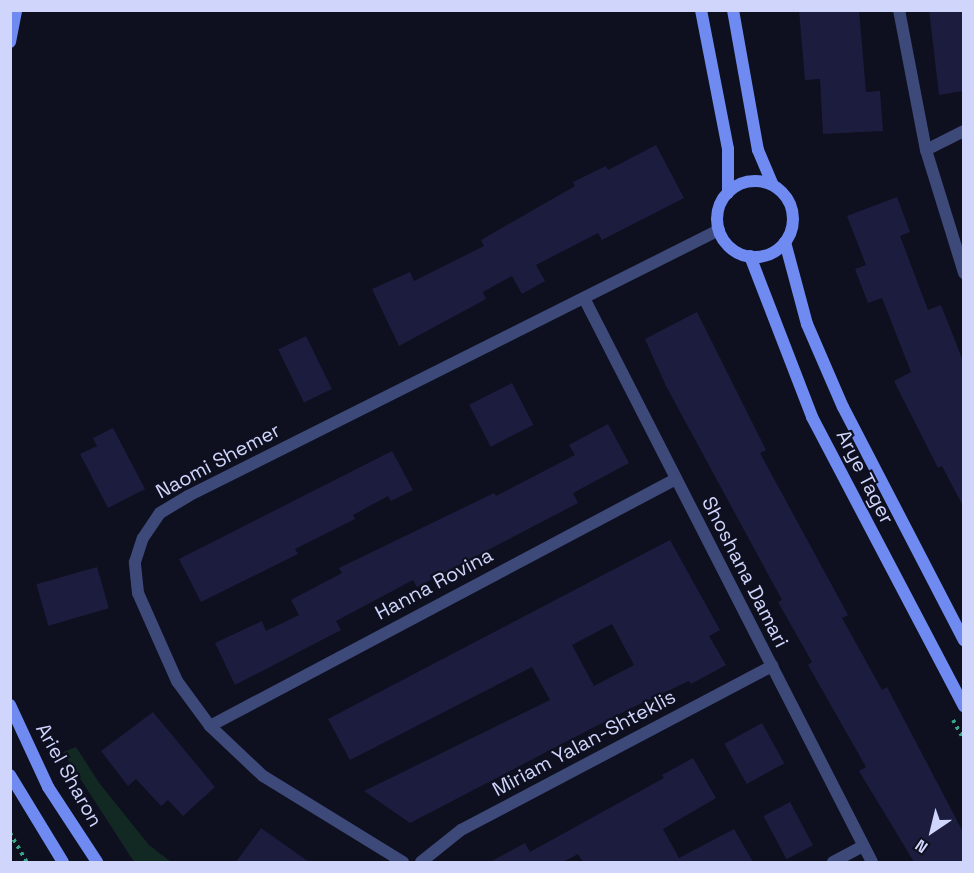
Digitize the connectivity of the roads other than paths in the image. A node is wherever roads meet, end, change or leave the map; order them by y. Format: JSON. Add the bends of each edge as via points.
{"nodes":[{"id":1,"x":16,"y":10,"type":"edge"},
{"id":2,"x":701,"y":10,"type":"edge"},
{"id":3,"x":733,"y":10,"type":"edge"},
{"id":4,"x":899,"y":10,"type":"edge"},
{"id":5,"x":10,"y":42,"type":"edge"},
{"id":6,"x":963,"y":131,"type":"edge"},
{"id":7,"x":926,"y":150,"type":"junction"},
{"id":8,"x":773,"y":185,"type":"junction"},
{"id":9,"x":728,"y":193,"type":"junction"},
{"id":10,"x":719,"y":230,"type":"junction"},
{"id":11,"x":785,"y":242,"type":"junction"},
{"id":12,"x":750,"y":256,"type":"junction"},
{"id":13,"x":963,"y":273,"type":"edge"},
{"id":14,"x":584,"y":298,"type":"junction"},
{"id":15,"x":676,"y":479,"type":"junction"},
{"id":16,"x":963,"y":640,"type":"edge"},
{"id":17,"x":772,"y":666,"type":"junction"},
{"id":18,"x":10,"y":705,"type":"edge"},
{"id":19,"x":963,"y":707,"type":"edge"},
{"id":20,"x":210,"y":726,"type":"junction"},
{"id":21,"x":10,"y":775,"type":"edge"},
{"id":22,"x":863,"y":846,"type":"junction"},
{"id":23,"x":63,"y":862,"type":"edge"},
{"id":24,"x":97,"y":862,"type":"edge"},
{"id":25,"x":403,"y":862,"type":"edge"},
{"id":26,"x":421,"y":862,"type":"edge"},
{"id":27,"x":833,"y":862,"type":"edge"},
{"id":28,"x":872,"y":862,"type":"edge"}],
"edges":[{"from":1,"to":5,"type":"street"},
{"from":2,"to":9,"type":"street","via":[[728,149]]},
{"from":3,"to":8,"type":"street","via":[[758,150]]},
{"from":4,"to":7,"type":"street"},
{"from":6,"to":7,"type":"street"},
{"from":7,"to":13,"type":"street"},
{"from":8,"to":9,"type":"street","via":[[749,181]]},
{"from":8,"to":11,"type":"street","via":[[782,192],[792,211],[793,222]]},
{"from":9,"to":10,"type":"street","via":[[718,210]]},
{"from":10,"to":12,"type":"street","via":[[731,248]]},
{"from":10,"to":14,"type":"street","name":"Naomi Shemer"},
{"from":11,"to":12,"type":"street","via":[[770,254]]},
{"from":11,"to":16,"type":"street","name":"Arye Tager","via":[[807,324],[843,407]]},
{"from":12,"to":19,"type":"street","name":"Arye Tager","via":[[812,417]]},
{"from":14,"to":15,"type":"street","name":"Shoshana Damari"},
{"from":14,"to":20,"type":"street","name":"Naomi Shemer","via":[[160,513],[143,538],[135,562],[138,593],[177,681]]},
{"from":15,"to":17,"type":"street","name":"Shoshana Damari"},
{"from":15,"to":20,"type":"street","name":"Hanna Rovina"},
{"from":17,"to":22,"type":"street","name":"Shoshana Damari"},
{"from":17,"to":26,"type":"street","name":"Miriam Yalan-Shteklis","via":[[460,830]]},
{"from":18,"to":24,"type":"street","name":"Ariel Sharon","via":[[48,787]]},
{"from":20,"to":25,"type":"street","name":"Naomi Shemer","via":[[263,776]]},
{"from":21,"to":23,"type":"street"},
{"from":22,"to":27,"type":"street"},
{"from":22,"to":28,"type":"street","name":"Shoshana Damari"}]}
